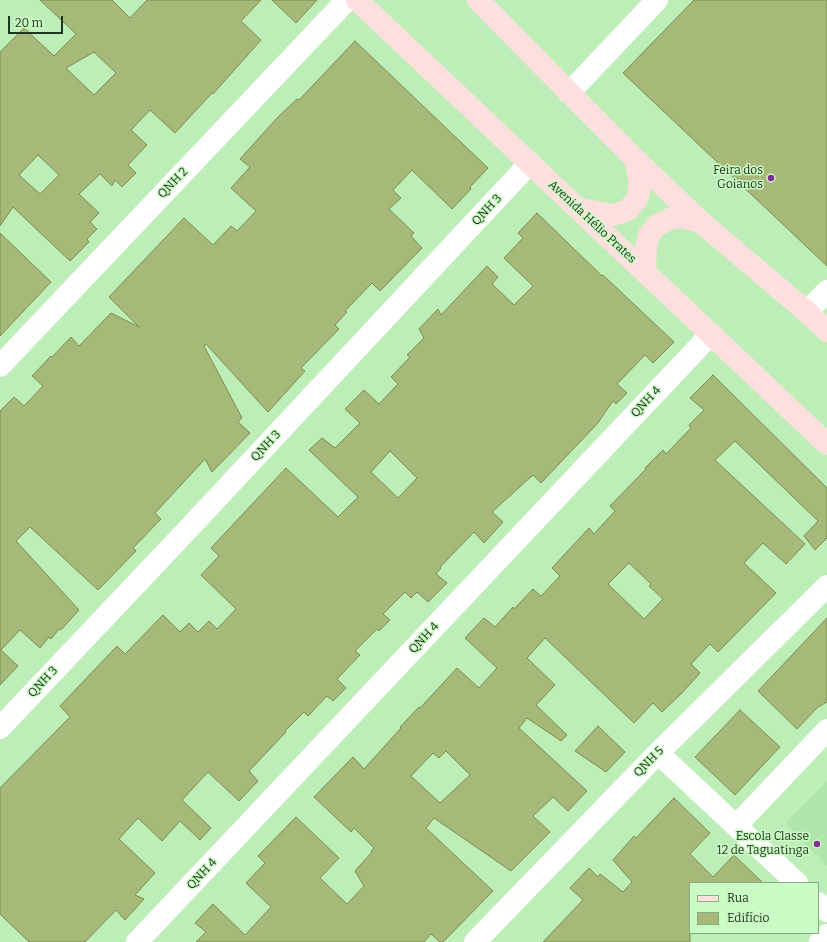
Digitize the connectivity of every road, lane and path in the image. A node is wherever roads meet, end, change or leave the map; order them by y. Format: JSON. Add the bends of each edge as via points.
{"nodes":[{"id":1,"x":347,"y":0,"type":"edge"},
{"id":2,"x":357,"y":0,"type":"edge"},
{"id":3,"x":478,"y":0,"type":"edge"},
{"id":4,"x":657,"y":0,"type":"edge"},
{"id":5,"x":569,"y":93,"type":"junction"},
{"id":6,"x":635,"y":159,"type":"junction"},
{"id":7,"x":530,"y":164,"type":"junction"},
{"id":8,"x":579,"y":209,"type":"junction"},
{"id":9,"x":702,"y":223,"type":"junction"},
{"id":10,"x":646,"y":272,"type":"junction"},
{"id":11,"x":827,"y":291,"type":"edge"},
{"id":12,"x":807,"y":312,"type":"junction"},
{"id":13,"x":827,"y":331,"type":"edge"},
{"id":14,"x":711,"y":334,"type":"junction"},
{"id":15,"x":0,"y":366,"type":"edge"},
{"id":16,"x":827,"y":444,"type":"edge"},
{"id":17,"x":826,"y":590,"type":"edge"},
{"id":18,"x":0,"y":728,"type":"edge"},
{"id":19,"x":827,"y":730,"type":"edge"},
{"id":20,"x":658,"y":753,"type":"junction"},
{"id":21,"x":736,"y":826,"type":"junction"},
{"id":22,"x":796,"y":882,"type":"edge"},
{"id":23,"x":819,"y":904,"type":"edge"},
{"id":24,"x":827,"y":912,"type":"edge"},
{"id":25,"x":827,"y":935,"type":"edge"},
{"id":26,"x":137,"y":942,"type":"edge"},
{"id":27,"x":475,"y":942,"type":"edge"},
{"id":28,"x":820,"y":942,"type":"edge"}],
"edges":[{"from":1,"to":15,"type":"street","name":"QNH 2"},
{"from":2,"to":7,"type":"main road","name":"Avenida Hélio Prates"},
{"from":3,"to":5,"type":"main road"},
{"from":4,"to":5,"type":"street"},
{"from":5,"to":6,"type":"main road"},
{"from":6,"to":8,"type":"main road","via":[[640,182],[638,198],[628,210],[614,215]]},
{"from":6,"to":9,"type":"main road"},
{"from":7,"to":8,"type":"main road","name":"Avenida Hélio Prates"},
{"from":7,"to":18,"type":"street","name":"QNH 3"},
{"from":8,"to":10,"type":"main road","name":"Avenida Hélio Prates"},
{"from":9,"to":10,"type":"main road","via":[[683,217],[672,218],[657,225],[649,235]]},
{"from":9,"to":12,"type":"main road"},
{"from":10,"to":14,"type":"main road","name":"Avenida Hélio Prates"},
{"from":11,"to":12,"type":"street"},
{"from":12,"to":13,"type":"main road"},
{"from":14,"to":16,"type":"main road","name":"Avenida Hélio Prates"},
{"from":14,"to":26,"type":"street","name":"QNH 4"},
{"from":17,"to":20,"type":"street","name":"QNH 5"},
{"from":19,"to":21,"type":"street"},
{"from":20,"to":21,"type":"street"},
{"from":20,"to":27,"type":"street","name":"QNH 5"},
{"from":21,"to":22,"type":"street"},
{"from":23,"to":24,"type":"street"},
{"from":25,"to":28,"type":"street"}]}
